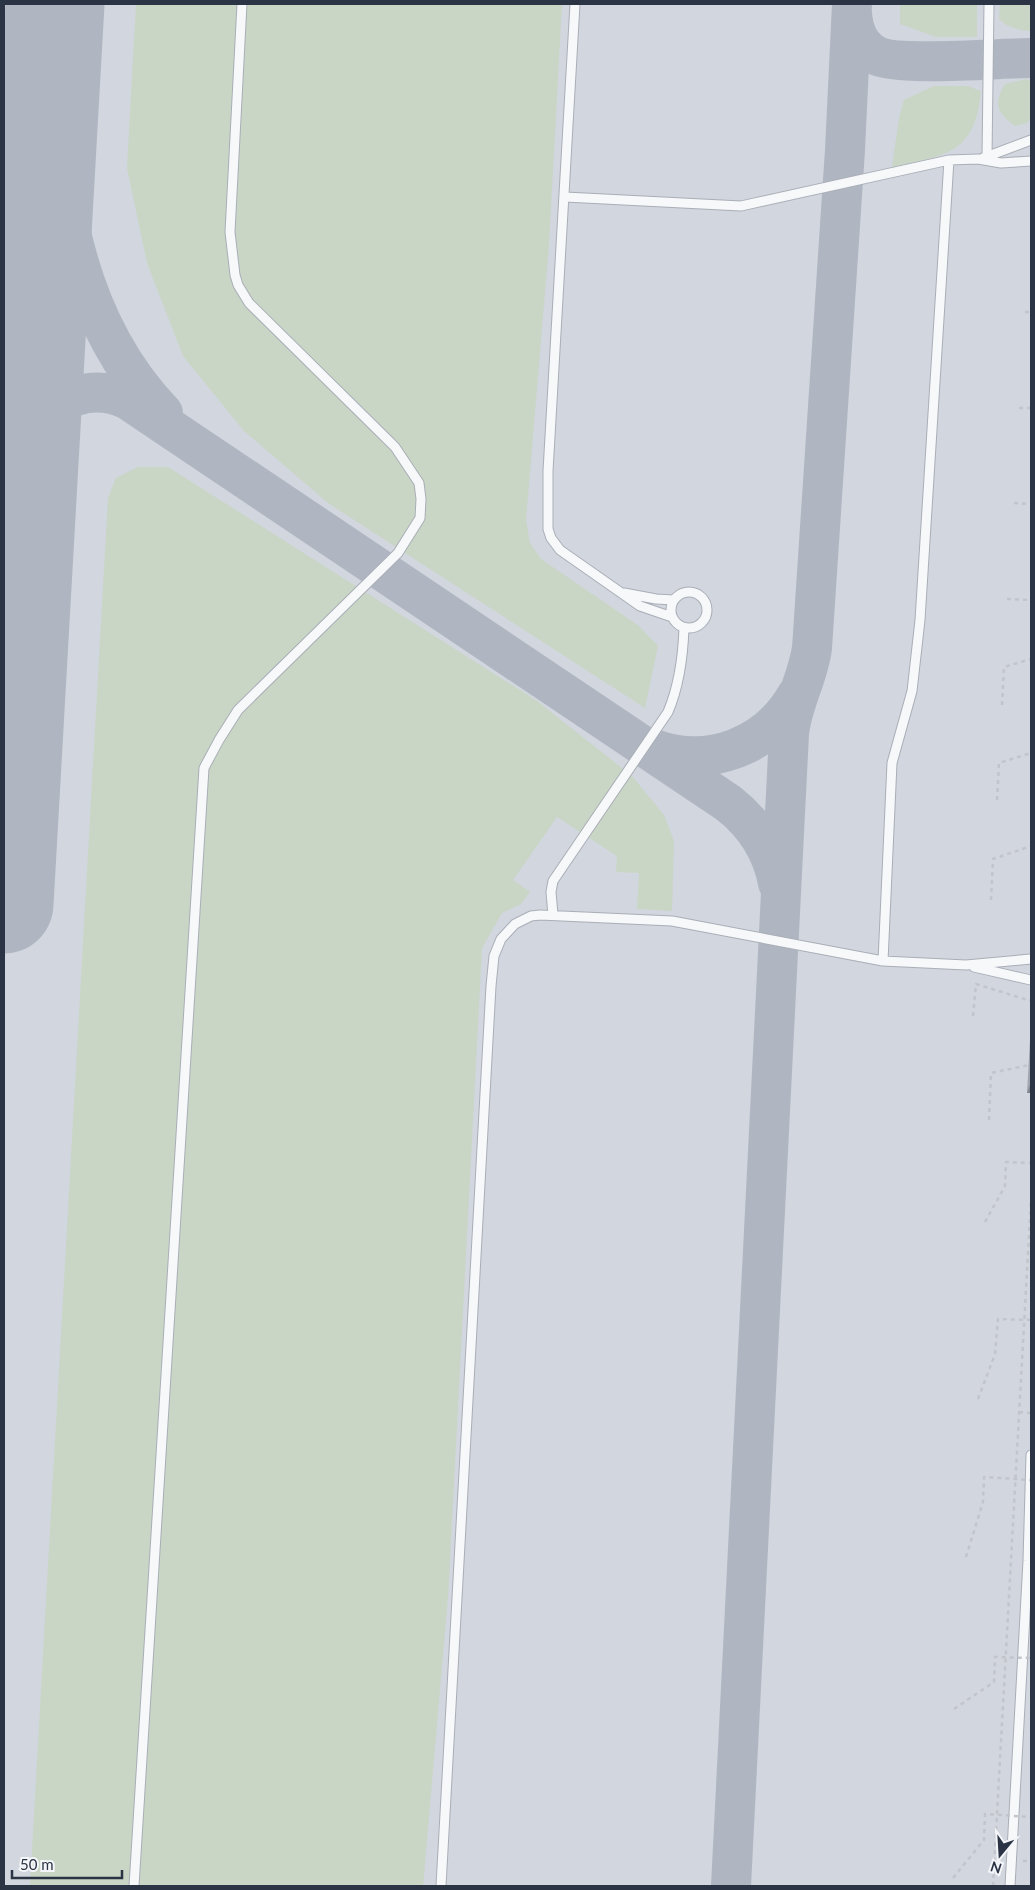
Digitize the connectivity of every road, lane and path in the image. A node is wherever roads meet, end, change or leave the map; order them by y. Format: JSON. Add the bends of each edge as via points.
{"nodes":[{"id":1,"x":242,"y":4,"type":"edge"},
{"id":2,"x":575,"y":4,"type":"edge"},
{"id":3,"x":989,"y":4,"type":"edge"},
{"id":4,"x":1031,"y":140,"type":"edge"},
{"id":5,"x":987,"y":156,"type":"junction"},
{"id":6,"x":978,"y":159,"type":"junction"},
{"id":7,"x":949,"y":160,"type":"junction"},
{"id":8,"x":1031,"y":161,"type":"edge"},
{"id":9,"x":565,"y":197,"type":"junction"},
{"id":10,"x":1025,"y":312,"type":"dead end"},
{"id":11,"x":1031,"y":312,"type":"edge"},
{"id":12,"x":1019,"y":408,"type":"dead end"},
{"id":13,"x":1031,"y":408,"type":"edge"},
{"id":14,"x":1014,"y":503,"type":"dead end"},
{"id":15,"x":1031,"y":504,"type":"edge"},
{"id":16,"x":621,"y":592,"type":"junction"},
{"id":17,"x":1007,"y":599,"type":"dead end"},
{"id":18,"x":674,"y":600,"type":"junction"},
{"id":19,"x":1031,"y":600,"type":"edge"},
{"id":20,"x":672,"y":617,"type":"junction"},
{"id":21,"x":684,"y":628,"type":"junction"},
{"id":22,"x":1031,"y":659,"type":"edge"},
{"id":23,"x":1002,"y":705,"type":"dead end"},
{"id":24,"x":1031,"y":752,"type":"edge"},
{"id":25,"x":997,"y":800,"type":"dead end"},
{"id":26,"x":1031,"y":846,"type":"edge"},
{"id":27,"x":991,"y":900,"type":"dead end"},
{"id":28,"x":553,"y":915,"type":"junction"},
{"id":29,"x":1031,"y":959,"type":"edge"},
{"id":30,"x":883,"y":961,"type":"junction"},
{"id":31,"x":966,"y":965,"type":"junction"},
{"id":32,"x":1031,"y":980,"type":"edge"},
{"id":33,"x":1031,"y":1001,"type":"edge"},
{"id":34,"x":973,"y":1016,"type":"dead end"},
{"id":35,"x":1029,"y":1065,"type":"dead end"},
{"id":36,"x":989,"y":1120,"type":"dead end"},
{"id":37,"x":1031,"y":1163,"type":"edge"},
{"id":38,"x":1031,"y":1199,"type":"edge"},
{"id":39,"x":985,"y":1222,"type":"dead end"},
{"id":40,"x":1031,"y":1320,"type":"edge"},
{"id":41,"x":978,"y":1399,"type":"dead end"},
{"id":42,"x":1019,"y":1412,"type":"junction"},
{"id":43,"x":1031,"y":1413,"type":"edge"},
{"id":44,"x":1031,"y":1455,"type":"edge"},
{"id":45,"x":1031,"y":1480,"type":"edge"},
{"id":46,"x":966,"y":1557,"type":"dead end"},
{"id":47,"x":1031,"y":1658,"type":"edge"},
{"id":48,"x":954,"y":1709,"type":"dead end"},
{"id":49,"x":1031,"y":1817,"type":"edge"},
{"id":50,"x":953,"y":1878,"type":"dead end"},
{"id":51,"x":134,"y":1886,"type":"edge"},
{"id":52,"x":441,"y":1886,"type":"edge"},
{"id":53,"x":993,"y":1886,"type":"edge"},
{"id":54,"x":1010,"y":1886,"type":"edge"}],
"edges":[{"from":1,"to":51,"type":"lane","via":[[230,232],[232,263],[238,285],[250,304],[272,327],[395,447],[419,483],[422,499],[420,518],[398,553],[238,710],[204,768]]},
{"from":2,"to":9,"type":"lane"},
{"from":3,"to":5,"type":"lane"},
{"from":4,"to":5,"type":"lane"},
{"from":5,"to":6,"type":"lane"},
{"from":6,"to":7,"type":"lane"},
{"from":6,"to":8,"type":"lane","via":[[1001,163]]},
{"from":7,"to":9,"type":"lane","via":[[741,206]]},
{"from":7,"to":30,"type":"lane","via":[[920,620],[912,691],[892,763]]},
{"from":9,"to":16,"type":"lane","via":[[548,471],[548,529],[560,550]]},
{"from":10,"to":11,"type":"path"},
{"from":12,"to":13,"type":"path"},
{"from":14,"to":15,"type":"path"},
{"from":16,"to":18,"type":"lane"},
{"from":16,"to":20,"type":"lane","via":[[640,606]]},
{"from":17,"to":19,"type":"path"},
{"from":18,"to":20,"type":"lane"},
{"from":18,"to":21,"type":"lane","via":[[690,592],[705,601],[705,619],[696,627]]},
{"from":20,"to":21,"type":"lane"},
{"from":21,"to":28,"type":"lane","via":[[674,699],[553,881]]},
{"from":22,"to":23,"type":"path","via":[[1004,667]]},
{"from":24,"to":25,"type":"path","via":[[999,763]]},
{"from":26,"to":27,"type":"path","via":[[993,859]]},
{"from":28,"to":30,"type":"lane","via":[[672,921]]},
{"from":28,"to":52,"type":"lane","via":[[531,916],[515,924],[501,939],[492,966]]},
{"from":29,"to":31,"type":"lane"},
{"from":30,"to":31,"type":"lane"},
{"from":31,"to":32,"type":"lane"},
{"from":33,"to":34,"type":"path","via":[[976,984]]},
{"from":35,"to":36,"type":"path","via":[[991,1074]]},
{"from":37,"to":39,"type":"path","via":[[1006,1162],[1004,1186]]},
{"from":38,"to":42,"type":"path"},
{"from":40,"to":41,"type":"path","bridge":true,"via":[[998,1318],[995,1354]]},
{"from":42,"to":43,"type":"path"},
{"from":42,"to":53,"type":"path"},
{"from":44,"to":54,"type":"lane"},
{"from":45,"to":46,"type":"path","bridge":true,"via":[[984,1477],[983,1502]]},
{"from":47,"to":48,"type":"path","bridge":true,"via":[[995,1657],[994,1682]]},
{"from":49,"to":50,"type":"path","bridge":true,"via":[[986,1814],[984,1840]]}]}
